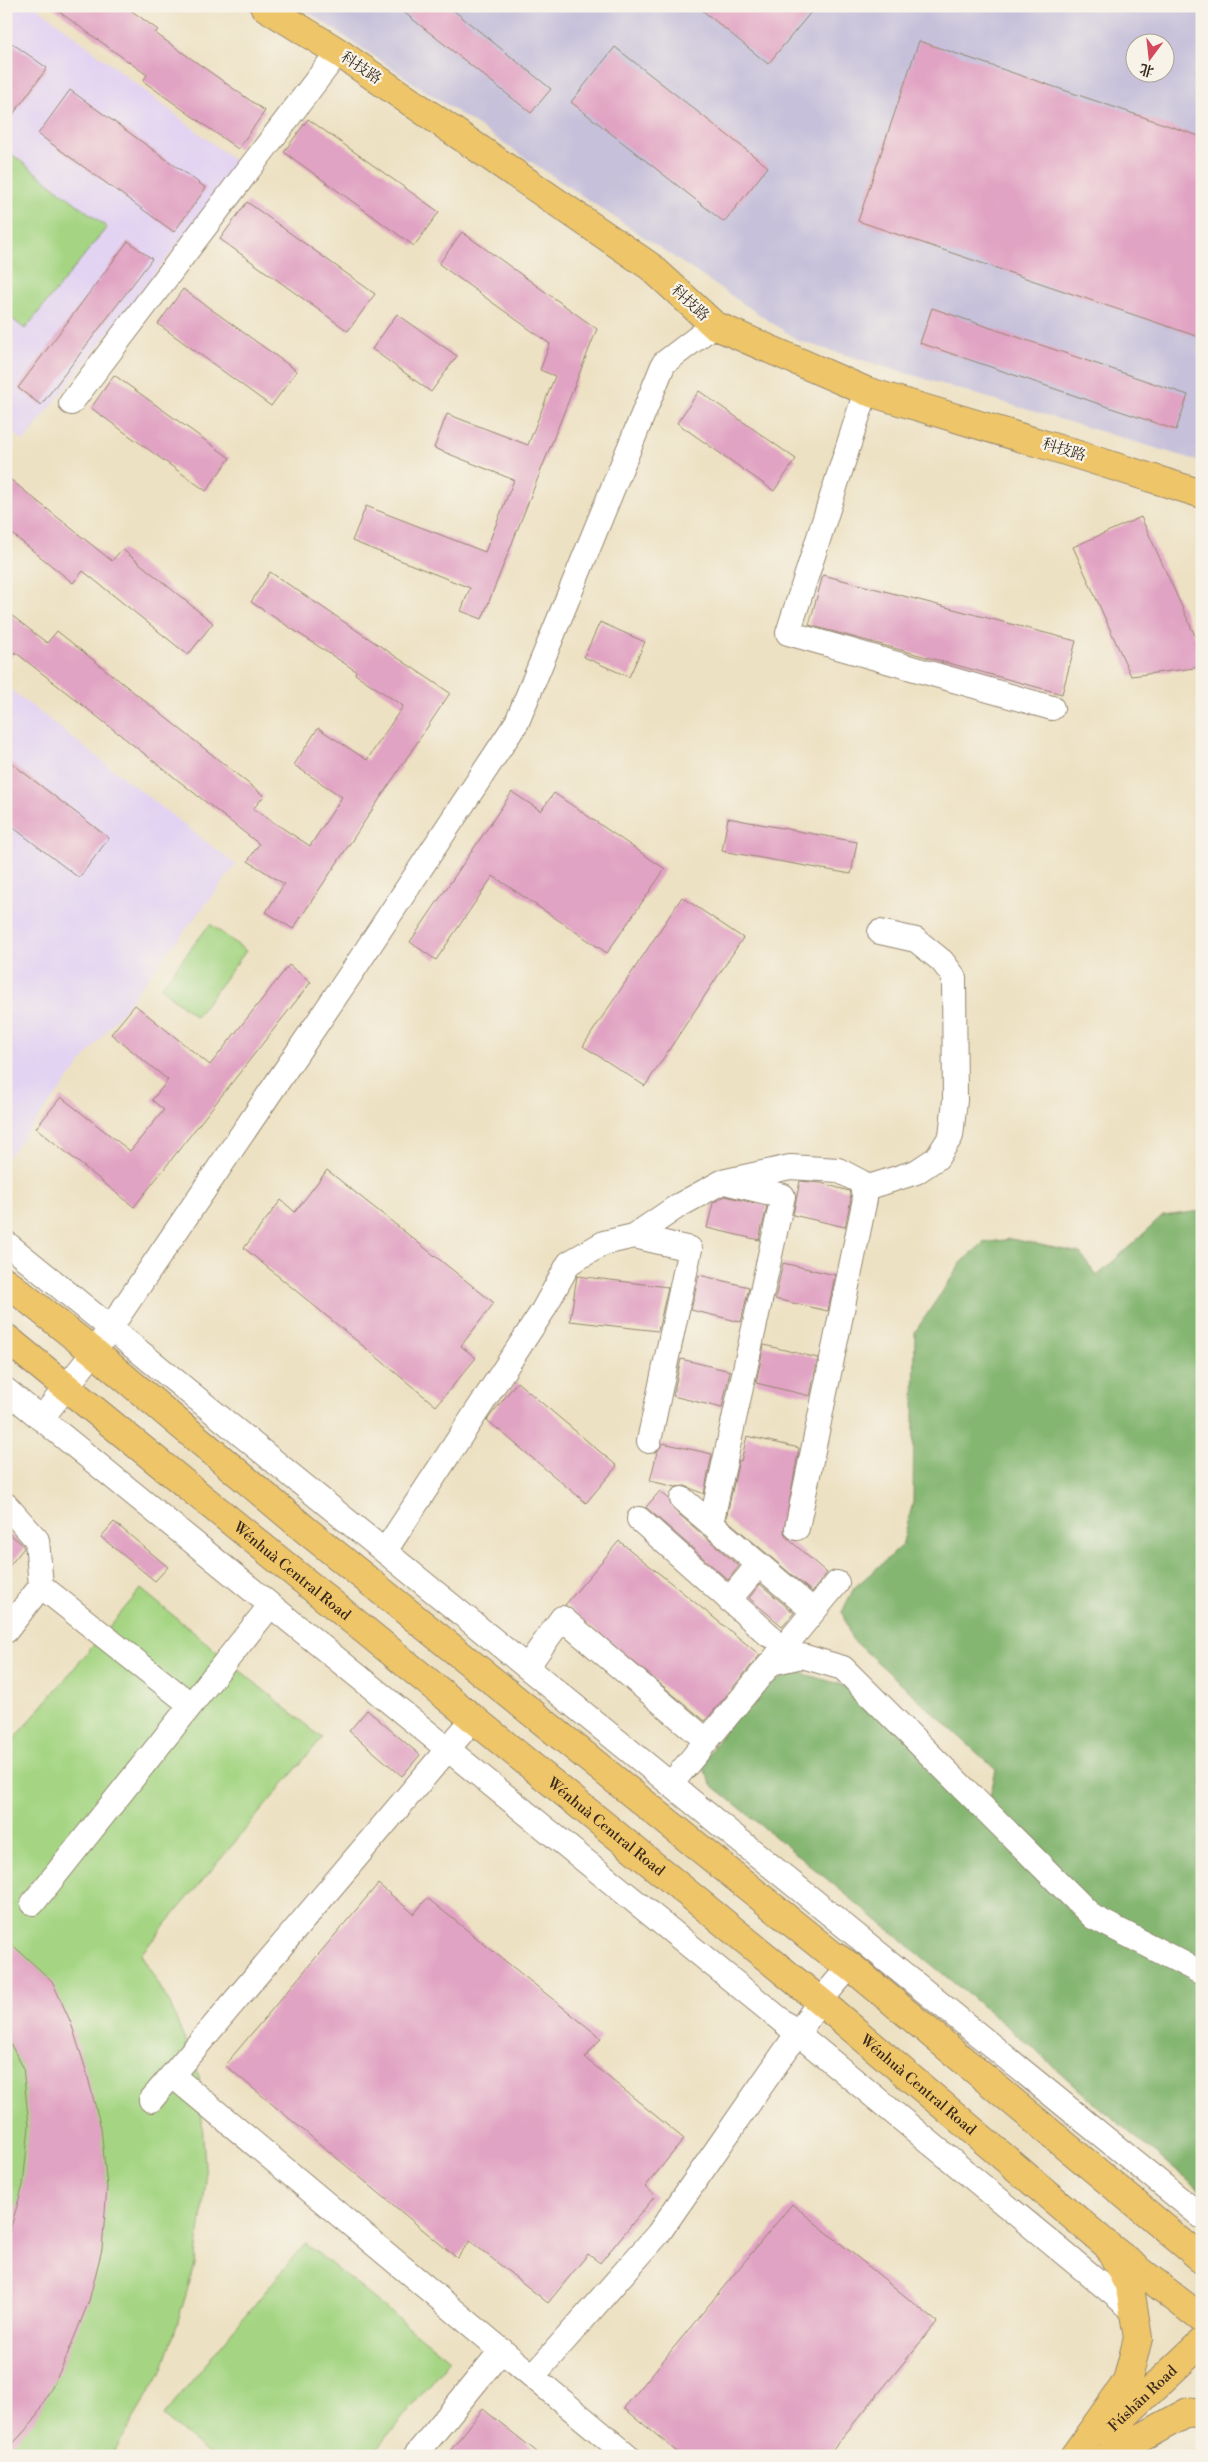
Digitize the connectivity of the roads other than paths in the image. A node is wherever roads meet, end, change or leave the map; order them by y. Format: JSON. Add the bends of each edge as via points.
{"nodes":[{"id":1,"x":264,"y":6,"type":"edge"},
{"id":2,"x":338,"y":52,"type":"junction"},
{"id":3,"x":714,"y":325,"type":"junction"},
{"id":4,"x":866,"y":391,"type":"junction"},
{"id":5,"x":71,"y":403,"type":"dead end"},
{"id":6,"x":1202,"y":494,"type":"edge"},
{"id":7,"x":1052,"y":708,"type":"dead end"},
{"id":8,"x":880,"y":932,"type":"dead end"},
{"id":9,"x":722,"y":1182,"type":"junction"},
{"id":10,"x":863,"y":1189,"type":"junction"},
{"id":11,"x":634,"y":1236,"type":"junction"},
{"id":12,"x":6,"y":1243,"type":"edge"},
{"id":13,"x":6,"y":1282,"type":"edge"},
{"id":14,"x":110,"y":1327,"type":"junction"},
{"id":15,"x":6,"y":1338,"type":"edge"},
{"id":16,"x":94,"y":1352,"type":"junction"},
{"id":17,"x":67,"y":1387,"type":"junction"},
{"id":18,"x":6,"y":1390,"type":"edge"},
{"id":19,"x":41,"y":1419,"type":"junction"},
{"id":20,"x":649,"y":1441,"type":"dead end"},
{"id":21,"x":682,"y":1499,"type":"dead end"},
{"id":22,"x":6,"y":1505,"type":"edge"},
{"id":23,"x":639,"y":1519,"type":"dead end"},
{"id":24,"x":711,"y":1524,"type":"junction"},
{"id":25,"x":797,"y":1528,"type":"dead end"},
{"id":26,"x":385,"y":1551,"type":"junction"},
{"id":27,"x":758,"y":1564,"type":"junction"},
{"id":28,"x":837,"y":1583,"type":"dead end"},
{"id":29,"x":41,"y":1586,"type":"junction"},
{"id":30,"x":729,"y":1600,"type":"junction"},
{"id":31,"x":804,"y":1603,"type":"dead end"},
{"id":32,"x":270,"y":1606,"type":"junction"},
{"id":33,"x":6,"y":1630,"type":"edge"},
{"id":34,"x":769,"y":1635,"type":"dead end"},
{"id":35,"x":771,"y":1663,"type":"junction"},
{"id":36,"x":527,"y":1667,"type":"junction"},
{"id":37,"x":191,"y":1705,"type":"junction"},
{"id":38,"x":474,"y":1718,"type":"junction"},
{"id":39,"x":707,"y":1740,"type":"junction"},
{"id":40,"x":447,"y":1750,"type":"junction"},
{"id":41,"x":671,"y":1784,"type":"junction"},
{"id":42,"x":33,"y":1904,"type":"dead end"},
{"id":43,"x":850,"y":1966,"type":"junction"},
{"id":44,"x":1202,"y":1973,"type":"edge"},
{"id":45,"x":820,"y":2000,"type":"junction"},
{"id":46,"x":797,"y":2033,"type":"junction"},
{"id":47,"x":172,"y":2075,"type":"junction"},
{"id":48,"x":151,"y":2100,"type":"dead end"},
{"id":49,"x":1202,"y":2217,"type":"edge"},
{"id":50,"x":1156,"y":2220,"type":"junction"},
{"id":51,"x":1202,"y":2240,"type":"edge"},
{"id":52,"x":1107,"y":2245,"type":"junction"},
{"id":53,"x":1202,"y":2259,"type":"edge"},
{"id":54,"x":1134,"y":2311,"type":"junction"},
{"id":55,"x":1202,"y":2319,"type":"edge"},
{"id":56,"x":1202,"y":2342,"type":"edge"},
{"id":57,"x":502,"y":2350,"type":"junction"},
{"id":58,"x":533,"y":2376,"type":"junction"},
{"id":59,"x":1202,"y":2414,"type":"edge"},
{"id":60,"x":415,"y":2456,"type":"edge"},
{"id":61,"x":628,"y":2456,"type":"edge"},
{"id":62,"x":1074,"y":2456,"type":"edge"},
{"id":63,"x":1083,"y":2456,"type":"edge"},
{"id":64,"x":1108,"y":2456,"type":"edge"}],
"edges":[{"from":1,"to":2,"type":"main road","name":"科技路"},
{"from":2,"to":3,"type":"main road","name":"科技路","via":[[651,268]]},
{"from":2,"to":5,"type":"street"},
{"from":3,"to":4,"type":"main road","name":"科技路"},
{"from":3,"to":14,"type":"street","via":[[664,363],[517,722],[348,978]]},
{"from":4,"to":6,"type":"main road","name":"科技路"},
{"from":4,"to":7,"type":"street","via":[[788,633]]},
{"from":8,"to":10,"type":"street","via":[[916,940],[942,961],[954,977],[955,1100],[950,1136],[937,1158],[916,1172]]},
{"from":9,"to":10,"type":"street","via":[[790,1167],[838,1170],[861,1182]]},
{"from":9,"to":11,"type":"street","via":[[678,1206]]},
{"from":9,"to":24,"type":"street","via":[[783,1196]]},
{"from":10,"to":25,"type":"street","via":[[865,1199]]},
{"from":11,"to":20,"type":"street","via":[[690,1249]]},
{"from":11,"to":26,"type":"street","via":[[604,1243],[569,1263],[542,1312]]},
{"from":12,"to":14,"type":"street"},
{"from":13,"to":16,"type":"main road"},
{"from":14,"to":16,"type":"street"},
{"from":14,"to":26,"type":"street"},
{"from":15,"to":17,"type":"main road","name":"Wénhuà Central Road"},
{"from":16,"to":17,"type":"street"},
{"from":16,"to":43,"type":"main road","via":[[315,1537],[831,1954]]},
{"from":17,"to":19,"type":"street"},
{"from":17,"to":38,"type":"main road","name":"Wénhuà Central Road"},
{"from":18,"to":19,"type":"street"},
{"from":19,"to":32,"type":"street"},
{"from":21,"to":24,"type":"street"},
{"from":22,"to":29,"type":"street","via":[[37,1540]]},
{"from":23,"to":30,"type":"street"},
{"from":24,"to":27,"type":"street"},
{"from":26,"to":36,"type":"street"},
{"from":27,"to":30,"type":"street"},
{"from":27,"to":31,"type":"street"},
{"from":28,"to":35,"type":"street"},
{"from":29,"to":33,"type":"street"},
{"from":29,"to":37,"type":"street"},
{"from":30,"to":34,"type":"street"},
{"from":32,"to":37,"type":"street"},
{"from":32,"to":40,"type":"street"},
{"from":35,"to":39,"type":"street"},
{"from":35,"to":44,"type":"street","via":[[802,1656],[843,1668],[1093,1918]]},
{"from":36,"to":39,"type":"street","via":[[562,1618]]},
{"from":36,"to":41,"type":"street"},
{"from":37,"to":42,"type":"street"},
{"from":38,"to":40,"type":"street"},
{"from":38,"to":45,"type":"main road","name":"Wénhuà Central Road"},
{"from":39,"to":41,"type":"street"},
{"from":40,"to":46,"type":"street"},
{"from":40,"to":47,"type":"street"},
{"from":41,"to":49,"type":"street"},
{"from":43,"to":45,"type":"street"},
{"from":43,"to":50,"type":"main road"},
{"from":45,"to":46,"type":"street"},
{"from":45,"to":52,"type":"main road","name":"Wénhuà Central Road"},
{"from":46,"to":54,"type":"street"},
{"from":46,"to":58,"type":"street","via":[[658,2234]]},
{"from":47,"to":48,"type":"street"},
{"from":47,"to":57,"type":"street"},
{"from":50,"to":51,"type":"main road"},
{"from":50,"to":53,"type":"main road"},
{"from":52,"to":54,"type":"main road","via":[[1130,2288]]},
{"from":52,"to":55,"type":"main road","name":"Wénhuà Central Road"},
{"from":54,"to":62,"type":"main road","via":[[1138,2338],[1127,2382]]},
{"from":56,"to":63,"type":"main road","name":"Fúshān Road"},
{"from":57,"to":58,"type":"street"},
{"from":57,"to":60,"type":"street"},
{"from":58,"to":61,"type":"street"},
{"from":59,"to":64,"type":"main road","via":[[1188,2412]]}]}
